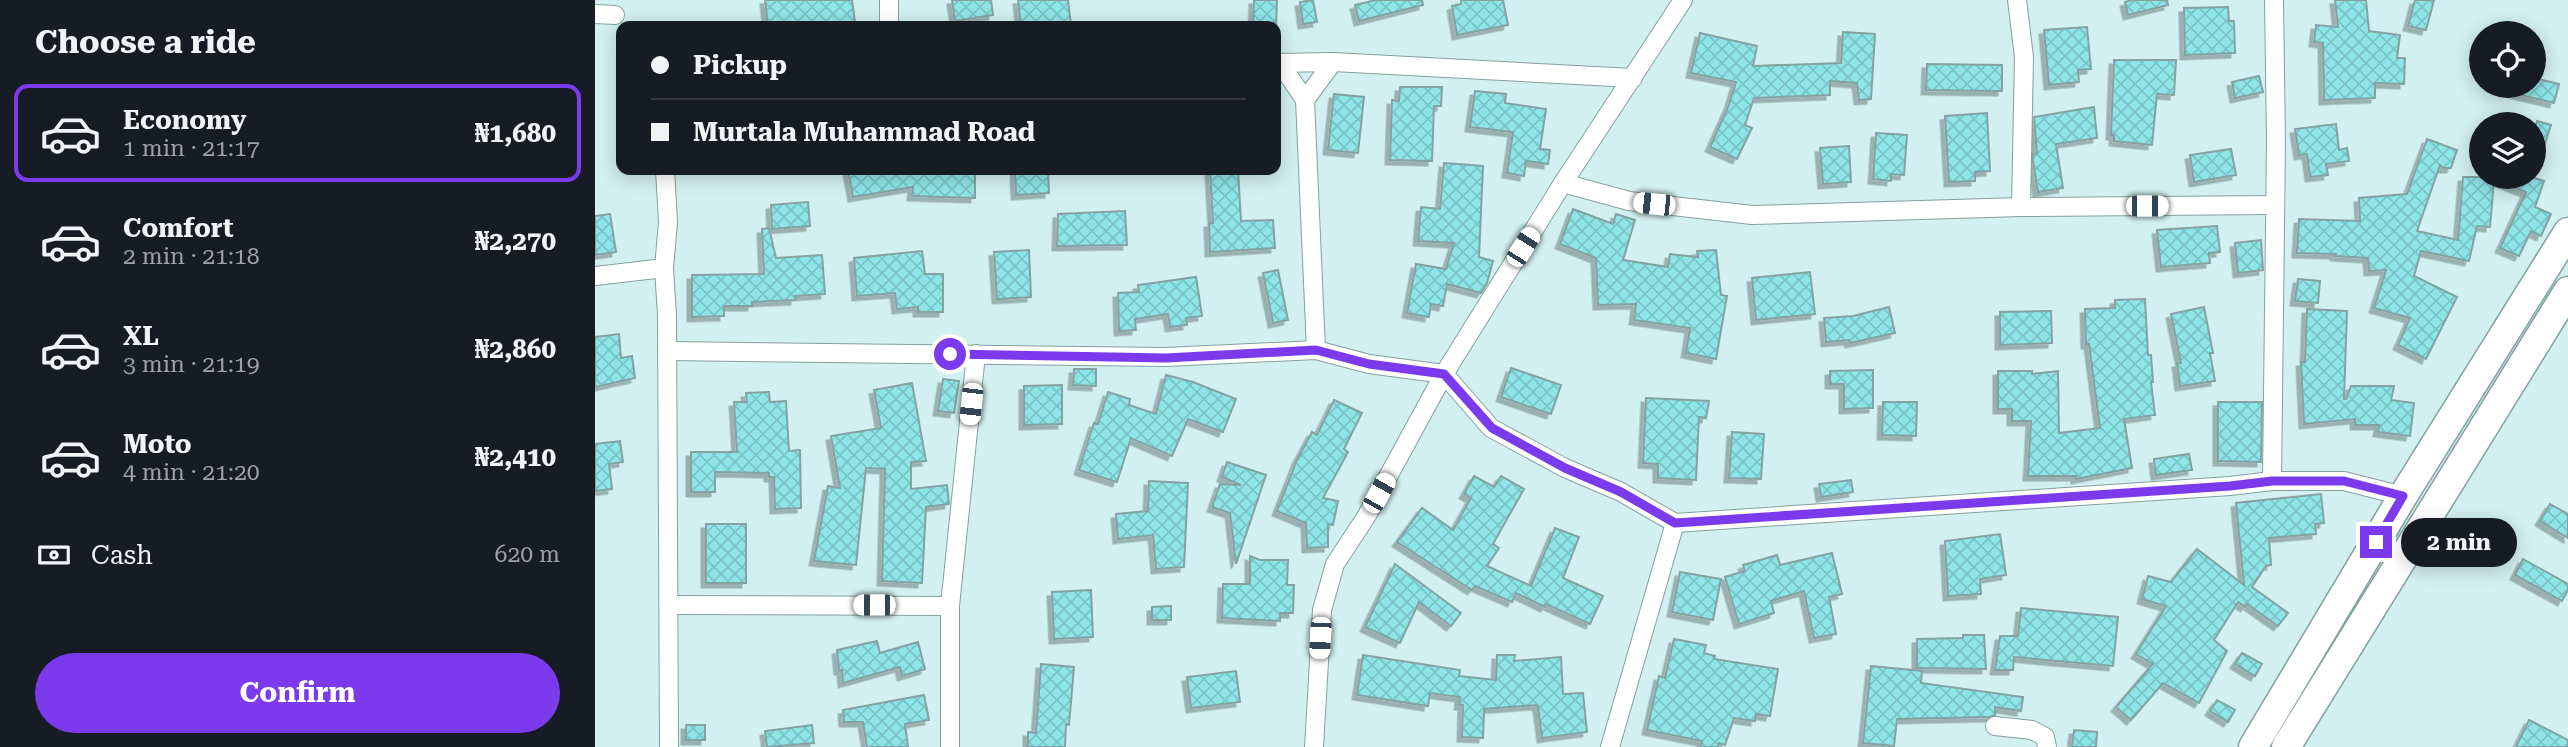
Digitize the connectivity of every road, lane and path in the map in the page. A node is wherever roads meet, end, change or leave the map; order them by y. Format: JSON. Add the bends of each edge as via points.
{"nodes":[{"id":1,"x":889,"y":0,"type":"edge"},
{"id":2,"x":1683,"y":0,"type":"edge"},
{"id":3,"x":2017,"y":0,"type":"edge"},
{"id":4,"x":2274,"y":0,"type":"edge"},
{"id":5,"x":595,"y":14,"type":"edge"},
{"id":6,"x":615,"y":15,"type":"dead end"},
{"id":7,"x":889,"y":21,"type":"edge"},
{"id":8,"x":1333,"y":62,"type":"junction"},
{"id":9,"x":1281,"y":63,"type":"edge"},
{"id":10,"x":1281,"y":67,"type":"edge"},
{"id":11,"x":1633,"y":78,"type":"junction"},
{"id":12,"x":1305,"y":100,"type":"junction"},
{"id":13,"x":665,"y":175,"type":"edge"},
{"id":14,"x":1563,"y":183,"type":"junction"},
{"id":15,"x":2274,"y":205,"type":"junction"},
{"id":16,"x":2021,"y":207,"type":"junction"},
{"id":17,"x":2568,"y":232,"type":"edge"},
{"id":18,"x":664,"y":268,"type":"junction"},
{"id":19,"x":595,"y":276,"type":"edge"},
{"id":20,"x":2568,"y":291,"type":"edge"},
{"id":21,"x":1316,"y":350,"type":"junction"},
{"id":22,"x":667,"y":351,"type":"junction"},
{"id":23,"x":976,"y":354,"type":"junction"},
{"id":24,"x":1444,"y":374,"type":"junction"},
{"id":25,"x":2272,"y":481,"type":"junction"},
{"id":26,"x":2403,"y":496,"type":"junction"},
{"id":27,"x":1675,"y":523,"type":"junction"},
{"id":28,"x":670,"y":605,"type":"junction"},
{"id":29,"x":950,"y":606,"type":"junction"},
{"id":30,"x":1995,"y":726,"type":"dead end"},
{"id":31,"x":669,"y":747,"type":"edge"},
{"id":32,"x":950,"y":747,"type":"edge"},
{"id":33,"x":1314,"y":747,"type":"edge"},
{"id":34,"x":1610,"y":747,"type":"edge"},
{"id":35,"x":2047,"y":747,"type":"edge"},
{"id":36,"x":2253,"y":747,"type":"edge"},
{"id":37,"x":2285,"y":747,"type":"edge"}],
"edges":[{"from":1,"to":7,"type":"street"},
{"from":2,"to":11,"type":"street"},
{"from":3,"to":16,"type":"street","via":[[2024,57]]},
{"from":4,"to":15,"type":"street"},
{"from":5,"to":6,"type":"street"},
{"from":8,"to":9,"type":"street"},
{"from":8,"to":11,"type":"street"},
{"from":8,"to":12,"type":"street"},
{"from":10,"to":12,"type":"street"},
{"from":11,"to":14,"type":"street"},
{"from":12,"to":21,"type":"street"},
{"from":13,"to":18,"type":"street"},
{"from":14,"to":16,"type":"street","via":[[1629,201],[1752,215]]},
{"from":14,"to":24,"type":"street"},
{"from":15,"to":16,"type":"street"},
{"from":15,"to":25,"type":"street"},
{"from":17,"to":26,"type":"highway"},
{"from":18,"to":19,"type":"street"},
{"from":18,"to":22,"type":"street"},
{"from":20,"to":37,"type":"highway"},
{"from":21,"to":23,"type":"street","via":[[1166,358]]},
{"from":21,"to":24,"type":"street","via":[[1369,364]]},
{"from":22,"to":23,"type":"street"},
{"from":22,"to":28,"type":"street"},
{"from":23,"to":29,"type":"street"},
{"from":24,"to":27,"type":"street","via":[[1492,428]]},
{"from":24,"to":33,"type":"street","via":[[1366,517],[1335,564],[1322,610]]},
{"from":25,"to":26,"type":"street","via":[[2344,481]]},
{"from":25,"to":27,"type":"street"},
{"from":26,"to":36,"type":"highway"},
{"from":27,"to":34,"type":"street"},
{"from":28,"to":29,"type":"street"},
{"from":28,"to":31,"type":"street"},
{"from":29,"to":32,"type":"street"},
{"from":30,"to":35,"type":"street","via":[[2032,730],[2045,737]]}]}
